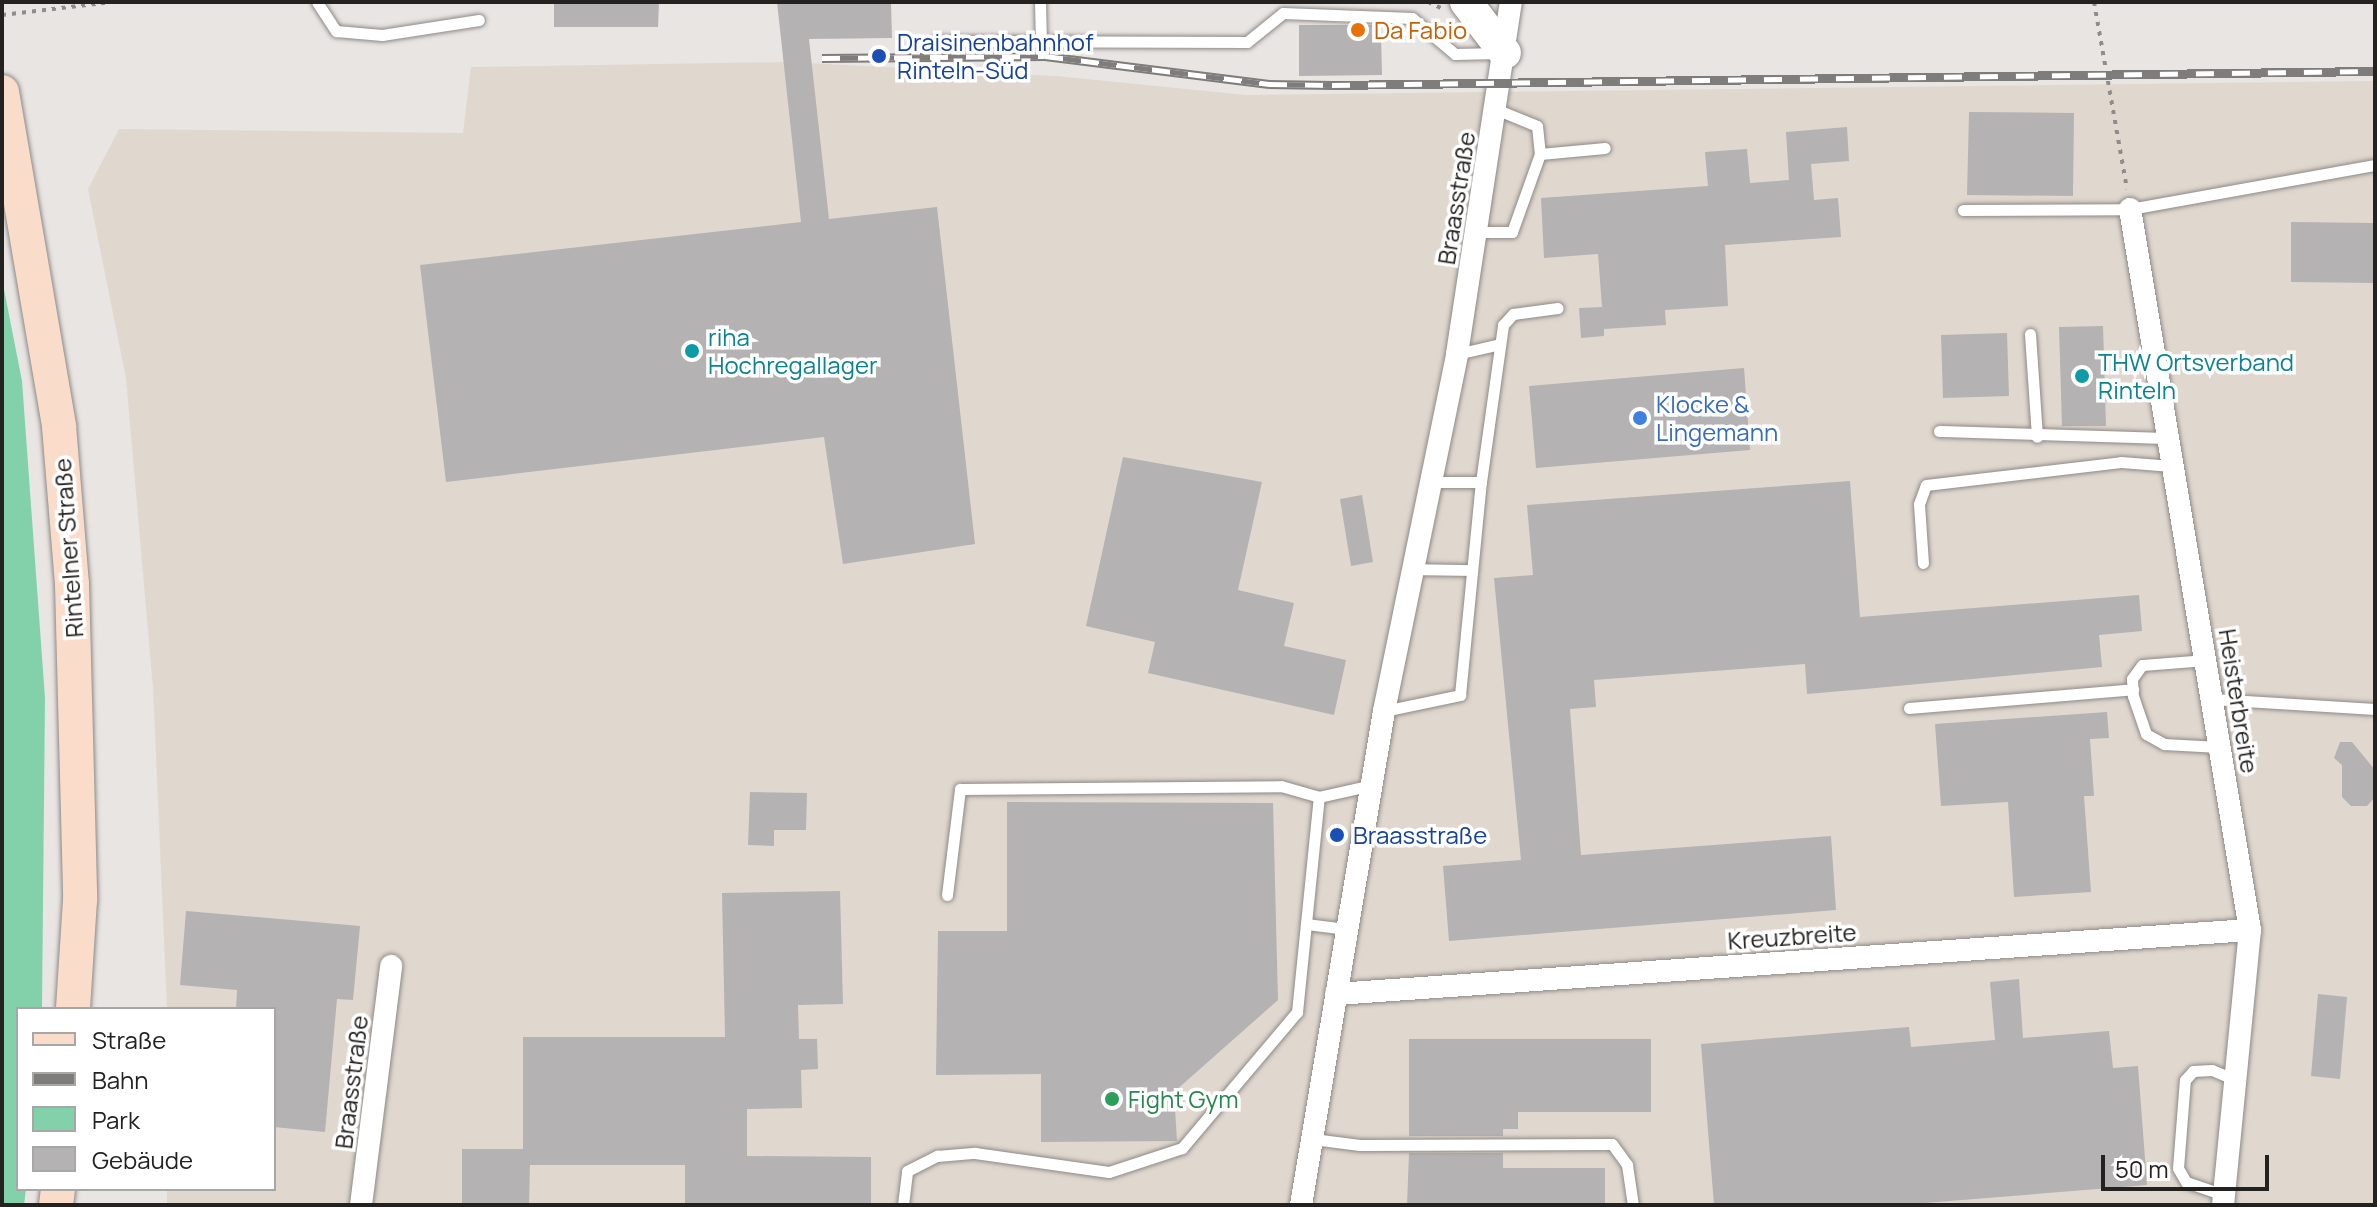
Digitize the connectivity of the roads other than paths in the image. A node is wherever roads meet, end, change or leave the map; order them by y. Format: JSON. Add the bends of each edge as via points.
{"nodes":[{"id":1,"x":317,"y":2,"type":"edge"},
{"id":2,"x":1040,"y":2,"type":"edge"},
{"id":3,"x":1466,"y":2,"type":"edge"},
{"id":4,"x":1511,"y":2,"type":"edge"},
{"id":5,"x":479,"y":20,"type":"dead end"},
{"id":6,"x":935,"y":41,"type":"dead end"},
{"id":7,"x":1041,"y":43,"type":"junction"},
{"id":8,"x":1505,"y":53,"type":"junction"},
{"id":9,"x":2,"y":92,"type":"edge"},
{"id":10,"x":1498,"y":110,"type":"junction"},
{"id":11,"x":1605,"y":148,"type":"dead end"},
{"id":12,"x":1540,"y":154,"type":"junction"},
{"id":13,"x":2375,"y":165,"type":"edge"},
{"id":14,"x":2130,"y":209,"type":"junction"},
{"id":15,"x":1963,"y":210,"type":"dead end"},
{"id":16,"x":1477,"y":232,"type":"junction"},
{"id":17,"x":1558,"y":308,"type":"dead end"},
{"id":18,"x":2030,"y":334,"type":"dead end"},
{"id":19,"x":1500,"y":344,"type":"junction"},
{"id":20,"x":1457,"y":354,"type":"junction"},
{"id":21,"x":1939,"y":431,"type":"dead end"},
{"id":22,"x":2037,"y":437,"type":"junction"},
{"id":23,"x":2168,"y":438,"type":"junction"},
{"id":24,"x":2172,"y":466,"type":"junction"},
{"id":25,"x":1432,"y":482,"type":"junction"},
{"id":26,"x":1481,"y":482,"type":"junction"},
{"id":27,"x":1923,"y":563,"type":"dead end"},
{"id":28,"x":1410,"y":569,"type":"junction"},
{"id":29,"x":1470,"y":570,"type":"junction"},
{"id":30,"x":2206,"y":660,"type":"junction"},
{"id":31,"x":2133,"y":689,"type":"junction"},
{"id":32,"x":2213,"y":699,"type":"junction"},
{"id":33,"x":1909,"y":708,"type":"dead end"},
{"id":34,"x":2375,"y":709,"type":"edge"},
{"id":35,"x":1384,"y":711,"type":"junction"},
{"id":36,"x":2221,"y":748,"type":"junction"},
{"id":37,"x":1372,"y":784,"type":"junction"},
{"id":38,"x":1319,"y":797,"type":"junction"},
{"id":39,"x":947,"y":895,"type":"dead end"},
{"id":40,"x":1306,"y":924,"type":"junction"},
{"id":41,"x":1346,"y":929,"type":"junction"},
{"id":42,"x":2250,"y":930,"type":"junction"},
{"id":43,"x":391,"y":966,"type":"dead end"},
{"id":44,"x":1336,"y":994,"type":"junction"},
{"id":45,"x":73,"y":1007,"type":"edge"},
{"id":46,"x":2235,"y":1080,"type":"junction"},
{"id":47,"x":1313,"y":1139,"type":"junction"},
{"id":48,"x":2224,"y":1200,"type":"edge"},
{"id":49,"x":361,"y":1205,"type":"edge"},
{"id":50,"x":903,"y":1205,"type":"edge"},
{"id":51,"x":1301,"y":1205,"type":"edge"},
{"id":52,"x":1633,"y":1205,"type":"edge"}],
"edges":[{"from":1,"to":5,"type":"lane","via":[[336,31],[382,35]]},
{"from":2,"to":7,"type":"lane"},
{"from":3,"to":8,"type":"main road"},
{"from":4,"to":8,"type":"street","name":"Braasstraße"},
{"from":6,"to":7,"type":"lane"},
{"from":7,"to":8,"type":"lane","via":[[1247,42],[1283,13],[1412,18],[1455,54]]},
{"from":8,"to":10,"type":"street","name":"Braasstraße"},
{"from":9,"to":45,"type":"main road","name":"Rintelner Straße","via":[[59,426],[72,584],[80,900]]},
{"from":10,"to":12,"type":"lane","via":[[1537,126]]},
{"from":10,"to":16,"type":"street","name":"Braasstraße"},
{"from":11,"to":12,"type":"lane"},
{"from":12,"to":16,"type":"lane","via":[[1512,232]]},
{"from":13,"to":14,"type":"lane"},
{"from":14,"to":15,"type":"lane"},
{"from":14,"to":23,"type":"street","name":"Heisterbreite"},
{"from":16,"to":20,"type":"street","name":"Braasstraße"},
{"from":17,"to":19,"type":"lane","via":[[1513,314],[1503,325]]},
{"from":18,"to":22,"type":"lane"},
{"from":19,"to":20,"type":"lane"},
{"from":19,"to":26,"type":"lane"},
{"from":20,"to":25,"type":"street","name":"Braasstraße"},
{"from":21,"to":22,"type":"lane"},
{"from":22,"to":23,"type":"lane"},
{"from":23,"to":24,"type":"street","name":"Heisterbreite"},
{"from":24,"to":27,"type":"lane","via":[[2121,462],[1926,485],[1919,504]]},
{"from":24,"to":30,"type":"street","name":"Heisterbreite"},
{"from":25,"to":26,"type":"lane"},
{"from":25,"to":28,"type":"street","name":"Braasstraße"},
{"from":26,"to":29,"type":"lane"},
{"from":28,"to":29,"type":"lane"},
{"from":28,"to":35,"type":"street","name":"Braasstraße"},
{"from":29,"to":35,"type":"lane","via":[[1460,695]]},
{"from":30,"to":31,"type":"lane","via":[[2142,665]]},
{"from":30,"to":32,"type":"street","name":"Heisterbreite"},
{"from":31,"to":33,"type":"lane"},
{"from":31,"to":36,"type":"lane","via":[[2146,734],[2164,744]]},
{"from":32,"to":34,"type":"lane"},
{"from":32,"to":36,"type":"street","name":"Heisterbreite"},
{"from":35,"to":37,"type":"street","name":"Braasstraße"},
{"from":36,"to":42,"type":"street","name":"Heisterbreite"},
{"from":37,"to":38,"type":"lane"},
{"from":37,"to":41,"type":"street","name":"Braasstraße"},
{"from":38,"to":39,"type":"lane","via":[[1281,786],[960,789]]},
{"from":38,"to":40,"type":"lane"},
{"from":40,"to":41,"type":"lane"},
{"from":40,"to":50,"type":"lane","via":[[1297,1012],[1182,1148],[1109,1172],[975,1153],[937,1156],[907,1171]]},
{"from":41,"to":44,"type":"street","name":"Braasstraße"},
{"from":42,"to":44,"type":"street","name":"Kreuzbreite"},
{"from":42,"to":46,"type":"street","name":"Heisterbreite"},
{"from":43,"to":49,"type":"street","name":"Braasstraße"},
{"from":44,"to":47,"type":"street","name":"Braasstraße"},
{"from":46,"to":48,"type":"street","name":"Heisterbreite"},
{"from":46,"to":48,"type":"lane","via":[[2212,1070],[2193,1071],[2185,1080],[2178,1168],[2186,1182]]},
{"from":47,"to":51,"type":"street","name":"Braasstraße"},
{"from":47,"to":52,"type":"lane","via":[[1360,1145],[1612,1144],[1627,1165]]}]}
